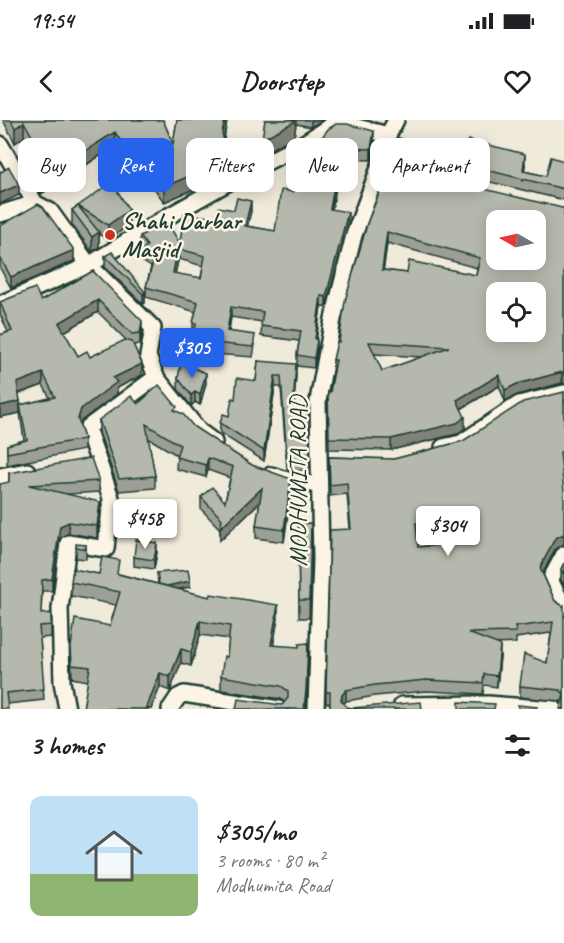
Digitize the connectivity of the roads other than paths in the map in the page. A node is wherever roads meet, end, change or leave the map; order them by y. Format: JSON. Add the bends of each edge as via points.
{"nodes":[{"id":1,"x":396,"y":120,"type":"edge"},
{"id":2,"x":388,"y":135,"type":"junction"},
{"id":3,"x":0,"y":144,"type":"edge"},
{"id":4,"x":35,"y":203,"type":"junction"},
{"id":5,"x":0,"y":214,"type":"edge"},
{"id":6,"x":89,"y":265,"type":"junction"},
{"id":7,"x":0,"y":304,"type":"edge"},
{"id":8,"x":156,"y":377,"type":"junction"},
{"id":9,"x":564,"y":393,"type":"edge"},
{"id":10,"x":225,"y":450,"type":"edge"},
{"id":11,"x":427,"y":451,"type":"edge"},
{"id":12,"x":43,"y":468,"type":"edge"},
{"id":13,"x":257,"y":470,"type":"edge"},
{"id":14,"x":0,"y":476,"type":"edge"},
{"id":15,"x":320,"y":485,"type":"junction"},
{"id":16,"x":564,"y":554,"type":"edge"},
{"id":17,"x":564,"y":607,"type":"edge"},
{"id":18,"x":385,"y":706,"type":"edge"},
{"id":19,"x":67,"y":709,"type":"edge"},
{"id":20,"x":170,"y":709,"type":"edge"},
{"id":21,"x":279,"y":709,"type":"edge"},
{"id":22,"x":316,"y":709,"type":"edge"},
{"id":23,"x":554,"y":709,"type":"edge"}],
"edges":[{"from":1,"to":2,"type":"street","name":"MODHUMITA ROAD"},
{"from":2,"to":6,"type":"street","via":[[333,124]]},
{"from":2,"to":15,"type":"street","name":"MODHUMITA ROAD","via":[[386,166],[354,235],[333,319],[318,401],[324,458]]},
{"from":3,"to":4,"type":"street"},
{"from":4,"to":5,"type":"street"},
{"from":4,"to":6,"type":"street","via":[[50,211]]},
{"from":6,"to":7,"type":"street"},
{"from":6,"to":8,"type":"street","via":[[153,328],[148,356]]},
{"from":8,"to":10,"type":"street","via":[[199,431]]},
{"from":8,"to":19,"type":"street","via":[[87,428],[91,459],[111,498],[106,549],[68,543],[60,609],[62,682]]},
{"from":9,"to":11,"type":"street","via":[[519,404],[461,443]]},
{"from":12,"to":14,"type":"street"},
{"from":13,"to":15,"type":"street","via":[[290,481]]},
{"from":15,"to":22,"type":"street","name":"MODHUMITA ROAD"},
{"from":16,"to":17,"type":"street","via":[[550,580]]},
{"from":18,"to":23,"type":"street","via":[[488,704]]},
{"from":20,"to":21,"type":"street","via":[[184,694]]}]}
